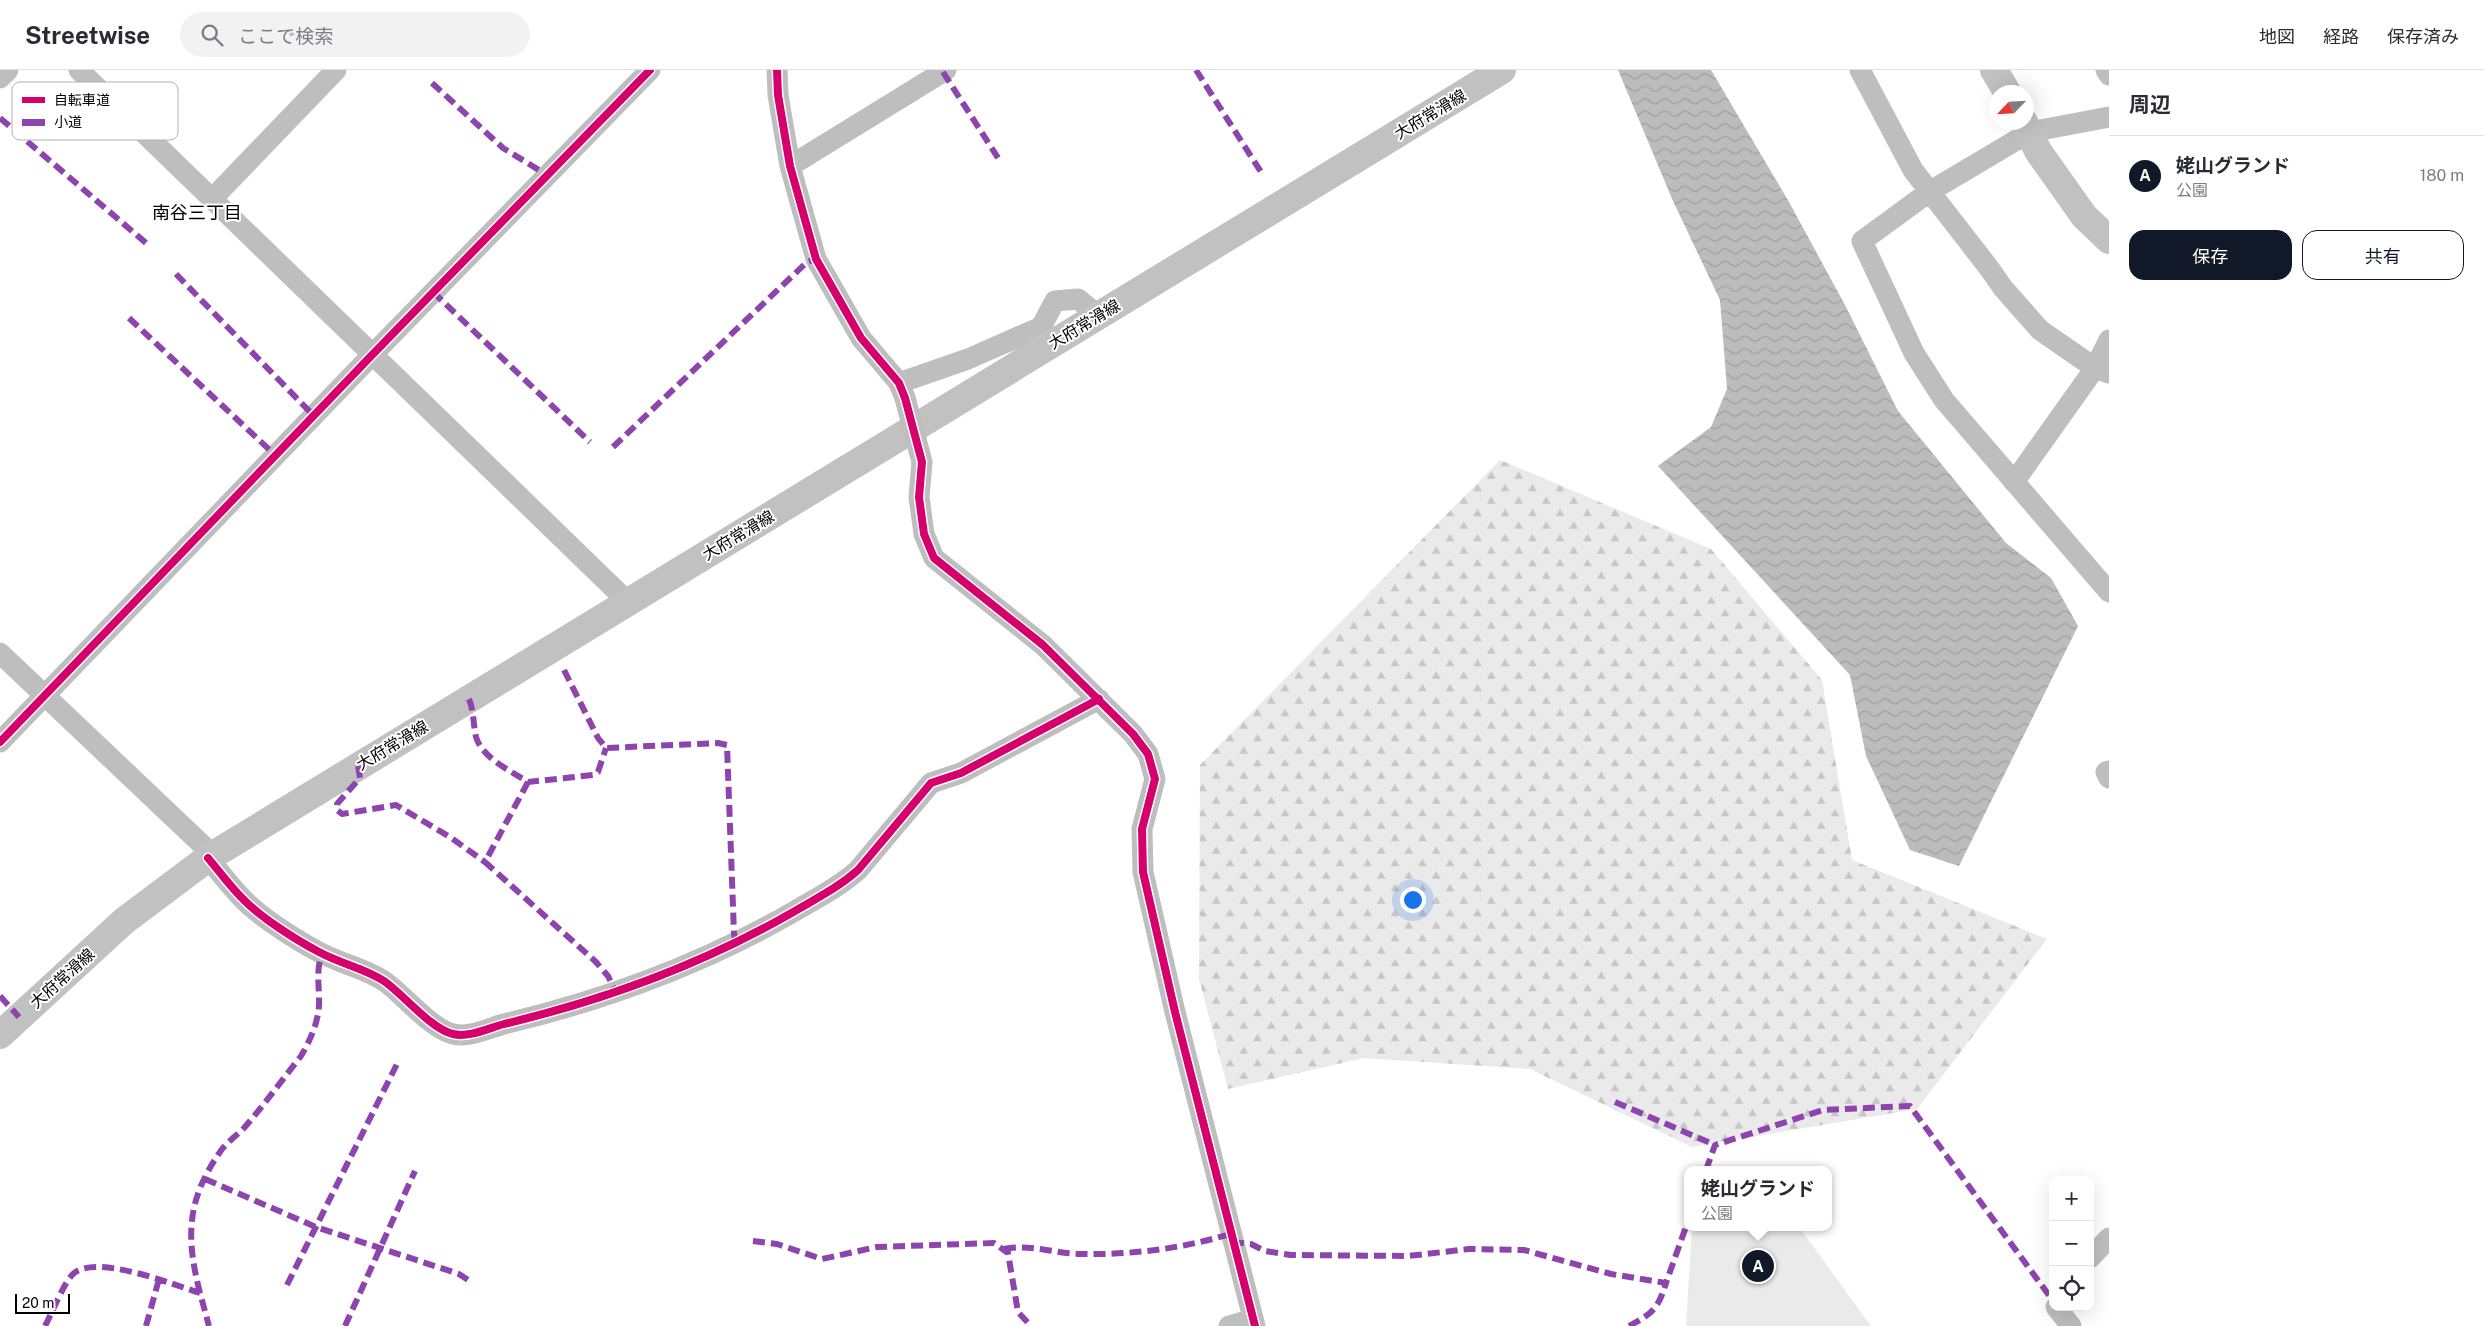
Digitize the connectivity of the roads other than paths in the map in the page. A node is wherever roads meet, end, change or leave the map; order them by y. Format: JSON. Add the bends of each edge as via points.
{"nodes":[{"id":1,"x":8,"y":70,"type":"edge"},
{"id":2,"x":80,"y":70,"type":"edge"},
{"id":3,"x":336,"y":70,"type":"edge"},
{"id":4,"x":650,"y":70,"type":"edge"},
{"id":5,"x":777,"y":70,"type":"edge"},
{"id":6,"x":946,"y":70,"type":"edge"},
{"id":7,"x":1502,"y":70,"type":"edge"},
{"id":8,"x":1860,"y":70,"type":"edge"},
{"id":9,"x":1994,"y":70,"type":"edge"},
{"id":10,"x":2106,"y":70,"type":"edge"},
{"id":11,"x":2109,"y":75,"type":"edge"},
{"id":12,"x":0,"y":78,"type":"edge"},
{"id":13,"x":92,"y":82,"type":"edge"},
{"id":14,"x":2003,"y":85,"type":"edge"},
{"id":15,"x":2109,"y":117,"type":"edge"},
{"id":16,"x":2034,"y":126,"type":"edge"},
{"id":17,"x":2022,"y":130,"type":"edge"},
{"id":18,"x":2028,"y":130,"type":"edge"},
{"id":19,"x":152,"y":140,"type":"edge"},
{"id":20,"x":790,"y":166,"type":"junction"},
{"id":21,"x":1929,"y":192,"type":"junction"},
{"id":22,"x":212,"y":199,"type":"junction"},
{"id":23,"x":2109,"y":240,"type":"edge"},
{"id":24,"x":1099,"y":316,"type":"junction"},
{"id":25,"x":2109,"y":340,"type":"edge"},
{"id":26,"x":372,"y":355,"type":"junction"},
{"id":27,"x":2102,"y":370,"type":"edge"},
{"id":28,"x":902,"y":390,"type":"junction"},
{"id":29,"x":2014,"y":482,"type":"junction"},
{"id":30,"x":2106,"y":579,"type":"edge"},
{"id":31,"x":628,"y":602,"type":"junction"},
{"id":32,"x":0,"y":653,"type":"edge"},
{"id":33,"x":44,"y":696,"type":"junction"},
{"id":34,"x":1099,"y":699,"type":"junction"},
{"id":35,"x":0,"y":742,"type":"edge"},
{"id":36,"x":2109,"y":771,"type":"edge"},
{"id":37,"x":2109,"y":778,"type":"edge"},
{"id":38,"x":210,"y":857,"type":"junction"},
{"id":39,"x":0,"y":1035,"type":"edge"},
{"id":40,"x":2109,"y":1238,"type":"edge"},
{"id":41,"x":2094,"y":1254,"type":"edge"},
{"id":42,"x":2059,"y":1311,"type":"edge"},
{"id":43,"x":1254,"y":1323,"type":"edge"},
{"id":44,"x":1229,"y":1326,"type":"edge"},
{"id":45,"x":2072,"y":1326,"type":"edge"}],
"edges":[{"from":1,"to":12,"type":"street"},
{"from":2,"to":13,"type":"street"},
{"from":3,"to":22,"type":"street"},
{"from":4,"to":26,"type":"street"},
{"from":5,"to":20,"type":"street"},
{"from":6,"to":20,"type":"street"},
{"from":7,"to":24,"type":"main road","name":"大府常滑線"},
{"from":8,"to":21,"type":"street","via":[[1913,170]]},
{"from":9,"to":14,"type":"main road"},
{"from":10,"to":11,"type":"street"},
{"from":15,"to":16,"type":"street"},
{"from":17,"to":21,"type":"street"},
{"from":18,"to":23,"type":"main road","via":[[2038,151],[2084,216]]},
{"from":19,"to":22,"type":"street"},
{"from":20,"to":28,"type":"street","via":[[816,259],[860,338]]},
{"from":21,"to":27,"type":"street","via":[[2003,288],[2040,330]]},
{"from":21,"to":29,"type":"street","via":[[1862,241],[1914,353],[1944,400]]},
{"from":22,"to":26,"type":"street"},
{"from":24,"to":28,"type":"street","via":[[1078,299],[1055,301],[1041,327]]},
{"from":24,"to":31,"type":"main road","name":"大府常滑線"},
{"from":25,"to":27,"type":"street"},
{"from":26,"to":31,"type":"street"},
{"from":26,"to":33,"type":"street"},
{"from":27,"to":29,"type":"street"},
{"from":28,"to":34,"type":"street","bridge":true,"via":[[922,462],[919,497],[924,534],[934,558],[1043,645]]},
{"from":29,"to":30,"type":"street"},
{"from":31,"to":38,"type":"main road","name":"大府常滑線"},
{"from":32,"to":33,"type":"street"},
{"from":33,"to":35,"type":"street"},
{"from":33,"to":38,"type":"street"},
{"from":34,"to":38,"type":"street","via":[[961,773],[932,783],[845,882],[756,934],[679,968],[552,1013],[469,1034],[453,1034],[444,1030],[368,971],[322,954],[297,940],[243,900]]},
{"from":34,"to":43,"type":"street","via":[[1148,754],[1155,779],[1142,829],[1142,872]]},
{"from":36,"to":37,"type":"street","via":[[2106,772]]},
{"from":38,"to":39,"type":"main road","name":"大府常滑線","via":[[124,922]]},
{"from":40,"to":41,"type":"street"},
{"from":42,"to":45,"type":"street"},
{"from":43,"to":44,"type":"street"}]}
